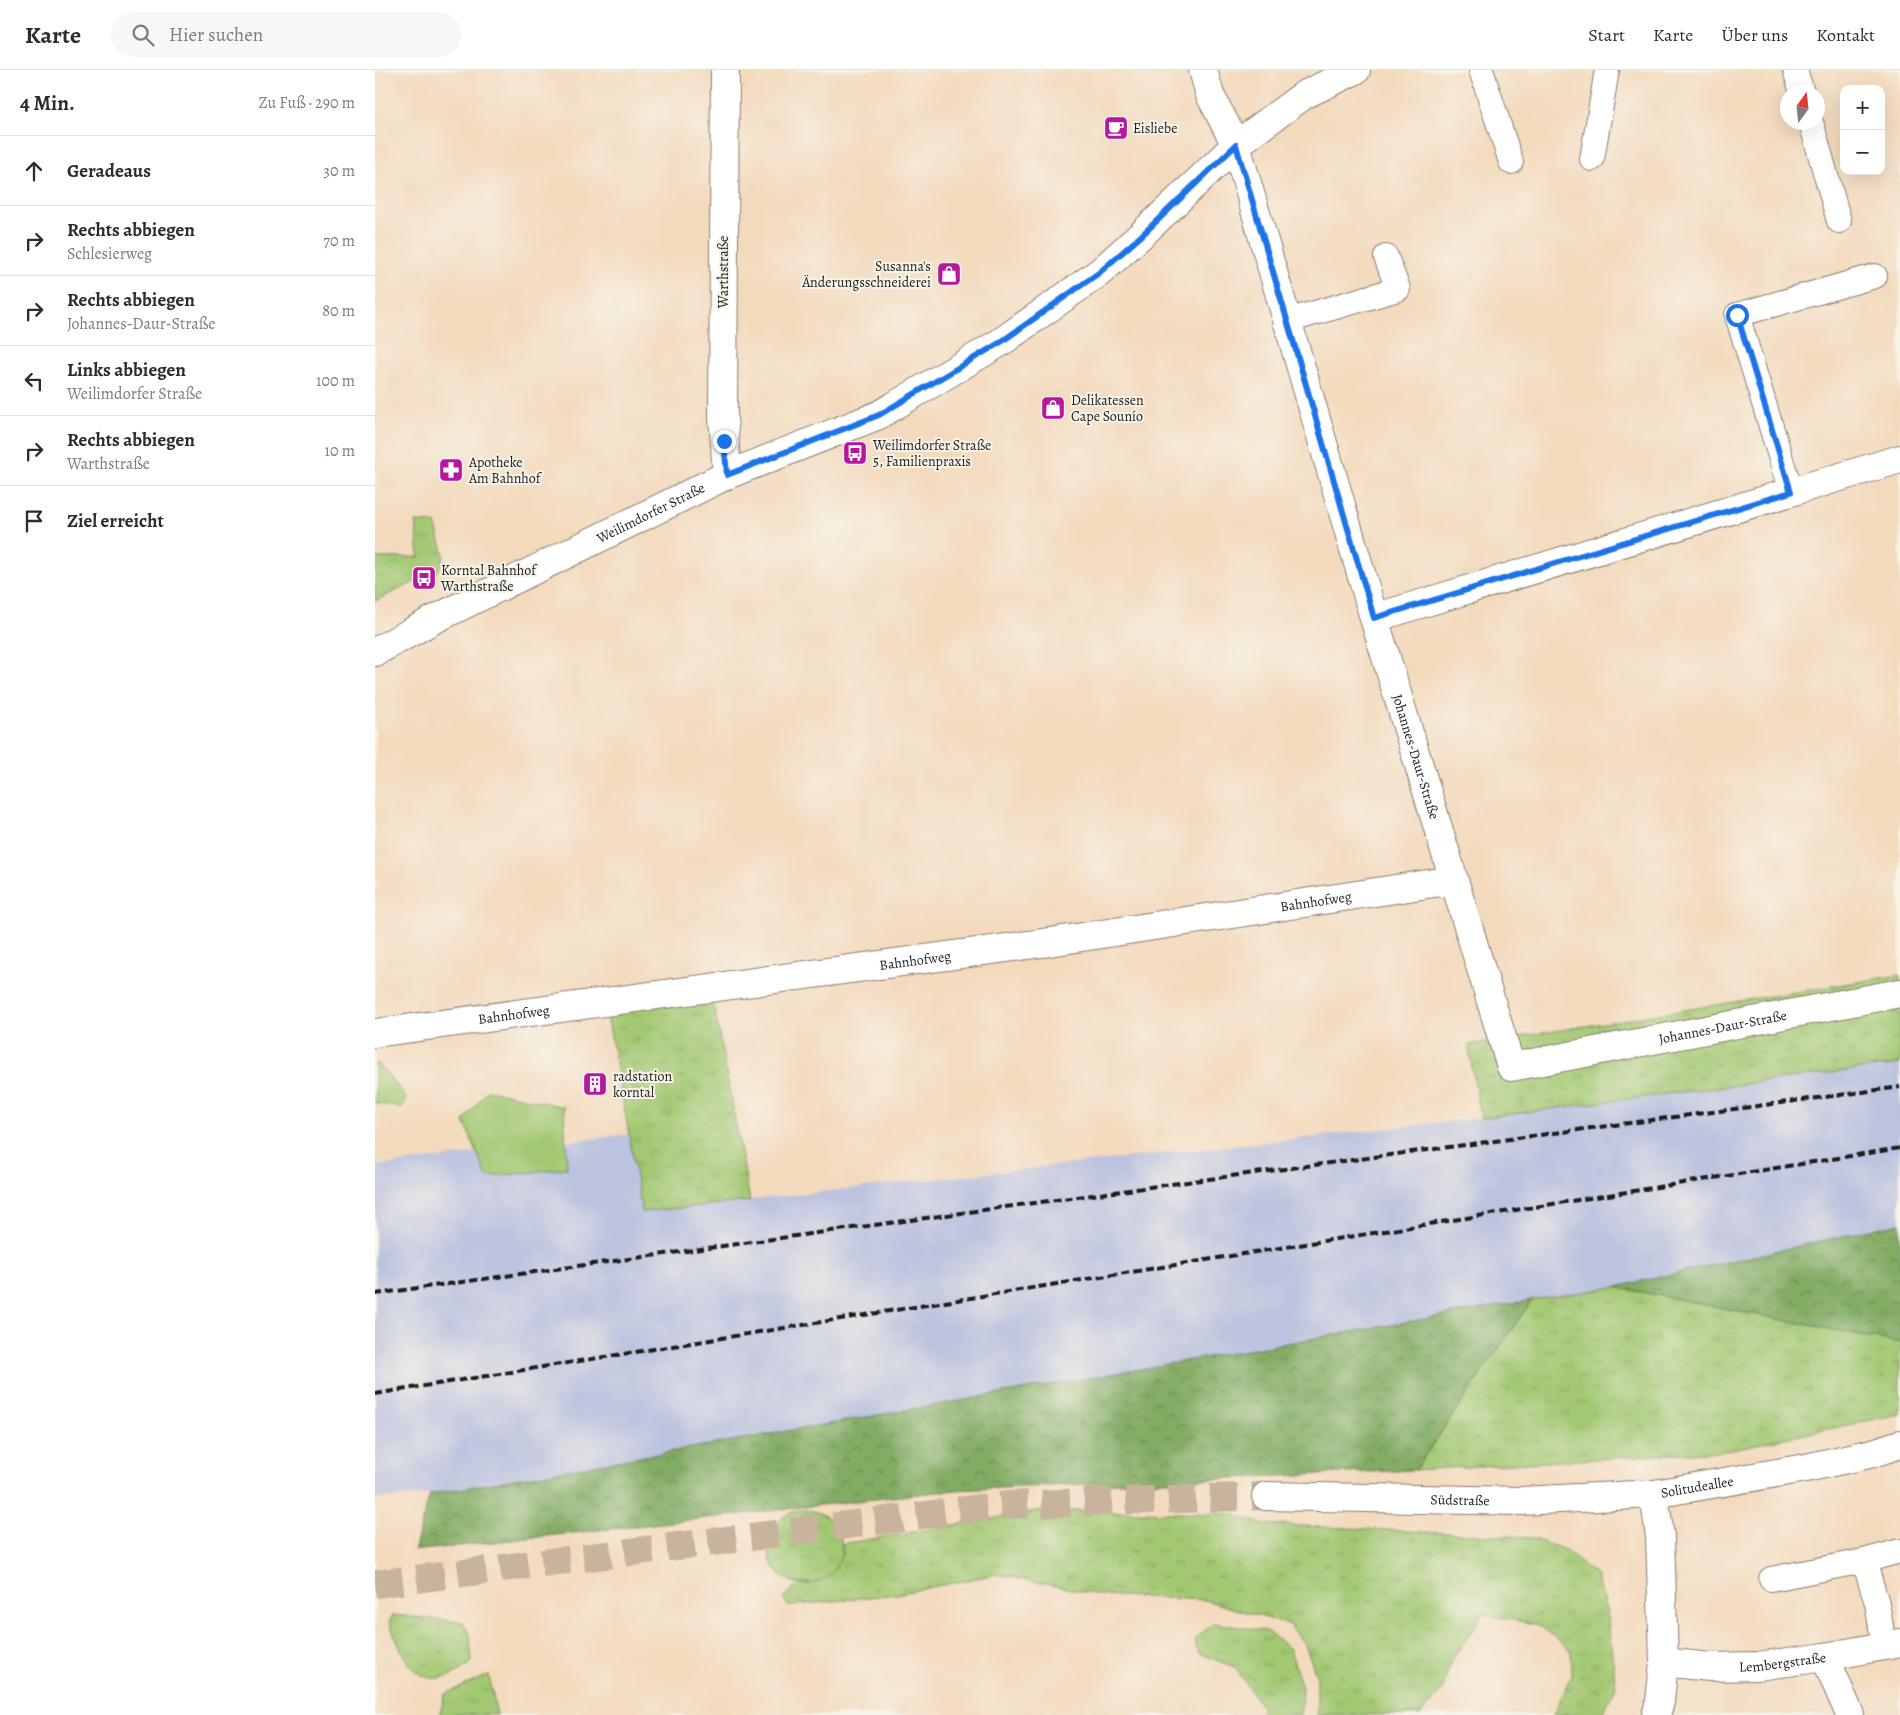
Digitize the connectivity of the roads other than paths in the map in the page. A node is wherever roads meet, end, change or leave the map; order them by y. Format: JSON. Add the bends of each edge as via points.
{"nodes":[{"id":1,"x":725,"y":70,"type":"edge"},
{"id":2,"x":1203,"y":70,"type":"edge"},
{"id":3,"x":1356,"y":70,"type":"edge"},
{"id":4,"x":1481,"y":70,"type":"edge"},
{"id":5,"x":1607,"y":70,"type":"edge"},
{"id":6,"x":1795,"y":70,"type":"edge"},
{"id":7,"x":1800,"y":85,"type":"edge"},
{"id":8,"x":1813,"y":130,"type":"edge"},
{"id":9,"x":1236,"y":145,"type":"junction"},
{"id":10,"x":1592,"y":159,"type":"dead end"},
{"id":11,"x":1511,"y":162,"type":"dead end"},
{"id":12,"x":1839,"y":221,"type":"dead end"},
{"id":13,"x":1387,"y":257,"type":"dead end"},
{"id":14,"x":1875,"y":276,"type":"dead end"},
{"id":15,"x":1287,"y":321,"type":"junction"},
{"id":16,"x":1900,"y":459,"type":"edge"},
{"id":17,"x":727,"y":475,"type":"junction"},
{"id":18,"x":1791,"y":492,"type":"junction"},
{"id":19,"x":1374,"y":618,"type":"junction"},
{"id":20,"x":375,"y":652,"type":"edge"},
{"id":21,"x":1454,"y":880,"type":"junction"},
{"id":22,"x":1900,"y":993,"type":"edge"},
{"id":23,"x":375,"y":1033,"type":"edge"},
{"id":24,"x":1900,"y":1444,"type":"edge"},
{"id":25,"x":1654,"y":1494,"type":"junction"},
{"id":26,"x":1266,"y":1496,"type":"tunnel mouth"},
{"id":27,"x":1900,"y":1551,"type":"edge"},
{"id":28,"x":1864,"y":1561,"type":"junction"},
{"id":29,"x":1771,"y":1579,"type":"dead end"},
{"id":30,"x":1892,"y":1644,"type":"edge"},
{"id":31,"x":1825,"y":1657,"type":"junction"},
{"id":32,"x":1664,"y":1662,"type":"junction"},
{"id":33,"x":1657,"y":1715,"type":"edge"},
{"id":34,"x":1850,"y":1715,"type":"edge"}],
"edges":[{"from":1,"to":17,"type":"street","name":"Warthstraße","via":[[723,418]]},
{"from":2,"to":9,"type":"street","name":"Johannes-Daur-Straße","via":[[1210,95]]},
{"from":3,"to":9,"type":"street","name":"Weilimdorfer Straße","via":[[1304,96]]},
{"from":4,"to":11,"type":"lane"},
{"from":5,"to":10,"type":"lane"},
{"from":6,"to":7,"type":"lane"},
{"from":8,"to":12,"type":"lane"},
{"from":9,"to":15,"type":"street","name":"Johannes-Daur-Straße"},
{"from":9,"to":17,"type":"street","name":"Weilimdorfer Straße","via":[[1100,272],[1001,342],[879,415]]},
{"from":13,"to":15,"type":"lane","via":[[1398,289]]},
{"from":14,"to":18,"type":"lane","via":[[1737,315]]},
{"from":15,"to":19,"type":"street","name":"Johannes-Daur-Straße"},
{"from":16,"to":18,"type":"street"},
{"from":17,"to":20,"type":"street","name":"Weilimdorfer Straße","via":[[433,620]]},
{"from":18,"to":19,"type":"street"},
{"from":19,"to":21,"type":"street","name":"Johannes-Daur-Straße"},
{"from":21,"to":22,"type":"street","name":"Johannes-Daur-Straße","via":[[1511,1067]]},
{"from":21,"to":23,"type":"street","name":"Bahnhofweg","via":[[1043,943]]},
{"from":24,"to":25,"type":"street","name":"Solitudeallee","via":[[1806,1468]]},
{"from":25,"to":26,"type":"street","name":"Südstraße","via":[[1522,1500]]},
{"from":25,"to":32,"type":"street","name":"Solitudeallee","via":[[1660,1537]]},
{"from":27,"to":28,"type":"lane"},
{"from":28,"to":29,"type":"lane"},
{"from":28,"to":30,"type":"lane"},
{"from":30,"to":31,"type":"street","name":"Lembergstraße"},
{"from":31,"to":32,"type":"street","name":"Lembergstraße","via":[[1758,1666],[1710,1667]]},
{"from":31,"to":34,"type":"street"},
{"from":32,"to":33,"type":"street","name":"Solitudeallee"}]}
